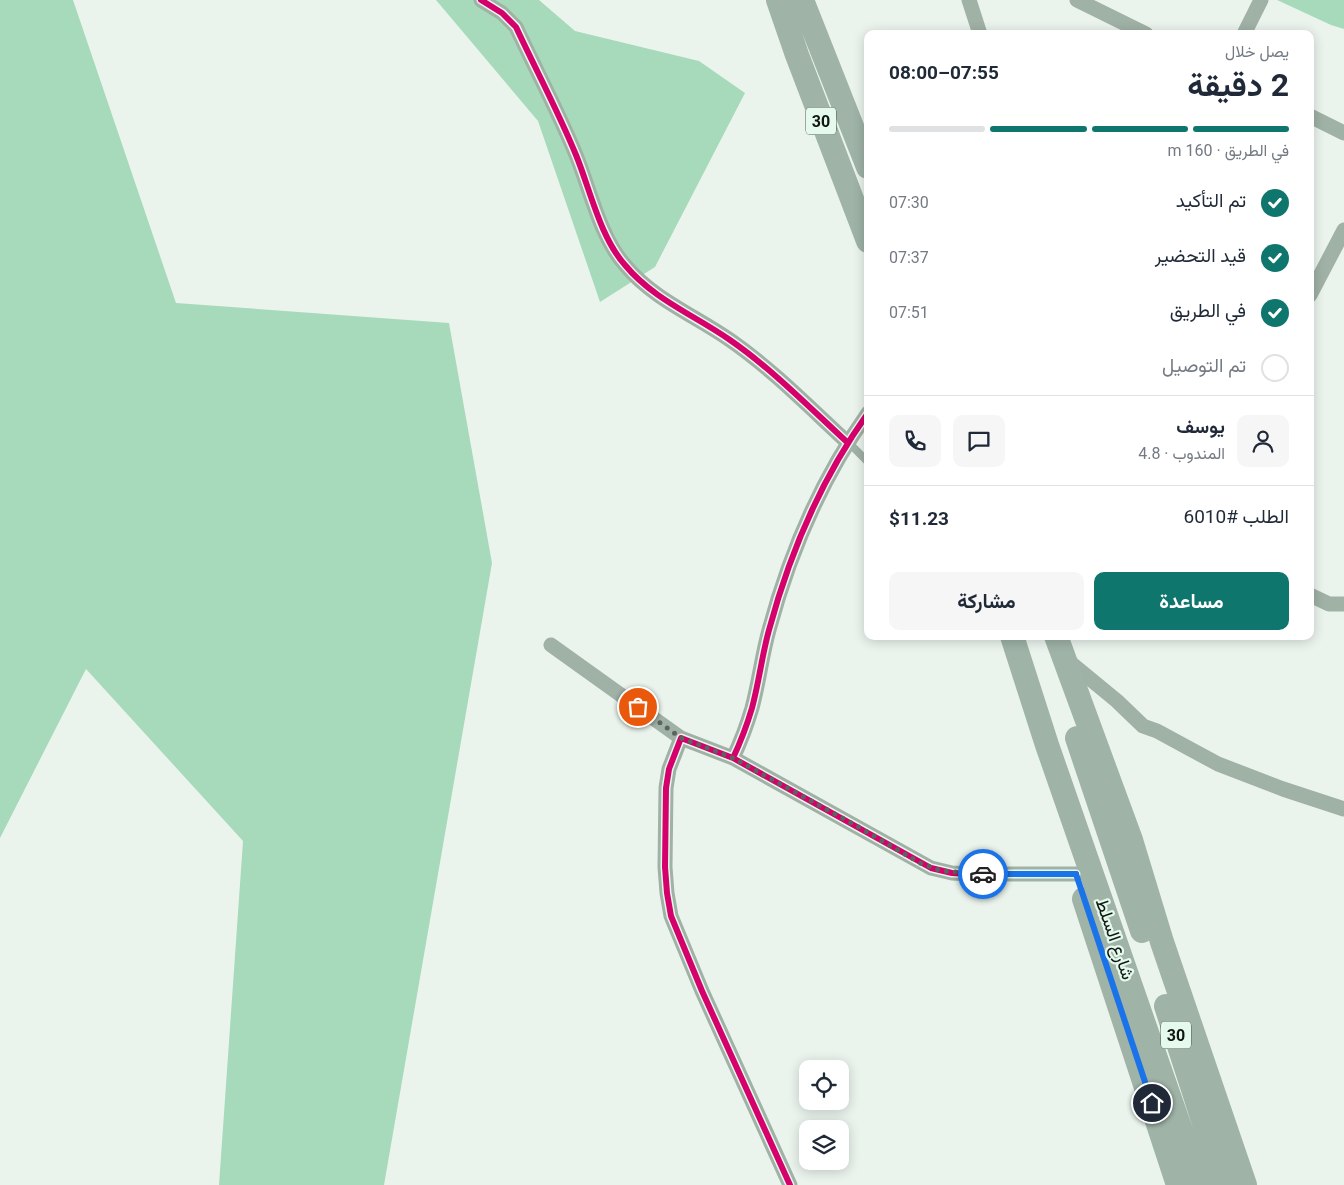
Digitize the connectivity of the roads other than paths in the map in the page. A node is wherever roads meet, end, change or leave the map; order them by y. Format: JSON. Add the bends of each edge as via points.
{"nodes":[{"id":1,"x":481,"y":0,"type":"edge"},
{"id":2,"x":778,"y":0,"type":"edge"},
{"id":3,"x":802,"y":0,"type":"edge"},
{"id":4,"x":970,"y":0,"type":"edge"},
{"id":5,"x":1077,"y":0,"type":"edge"},
{"id":6,"x":1261,"y":0,"type":"edge"},
{"id":7,"x":979,"y":30,"type":"edge"},
{"id":8,"x":1138,"y":30,"type":"edge"},
{"id":9,"x":1246,"y":30,"type":"edge"},
{"id":10,"x":1314,"y":118,"type":"edge"},
{"id":11,"x":1344,"y":133,"type":"edge"},
{"id":12,"x":864,"y":157,"type":"edge"},
{"id":13,"x":1344,"y":230,"type":"edge"},
{"id":14,"x":864,"y":231,"type":"edge"},
{"id":15,"x":1314,"y":287,"type":"edge"},
{"id":16,"x":864,"y":419,"type":"edge"},
{"id":17,"x":847,"y":442,"type":"junction"},
{"id":18,"x":864,"y":458,"type":"edge"},
{"id":19,"x":1314,"y":597,"type":"edge"},
{"id":20,"x":1344,"y":604,"type":"edge"},
{"id":21,"x":1012,"y":640,"type":"edge"},
{"id":22,"x":1013,"y":640,"type":"edge"},
{"id":23,"x":1045,"y":640,"type":"edge"},
{"id":24,"x":551,"y":645,"type":"dead end"},
{"id":25,"x":1060,"y":646,"type":"edge"},
{"id":26,"x":681,"y":738,"type":"junction"},
{"id":27,"x":733,"y":758,"type":"junction"},
{"id":28,"x":1344,"y":809,"type":"edge"},
{"id":29,"x":1076,"y":874,"type":"junction"},
{"id":30,"x":790,"y":1185,"type":"edge"},
{"id":31,"x":1178,"y":1185,"type":"edge"},
{"id":32,"x":1200,"y":1185,"type":"edge"},
{"id":33,"x":1224,"y":1185,"type":"edge"},
{"id":34,"x":1245,"y":1185,"type":"edge"}],
"edges":[{"from":1,"to":17,"type":"street","via":[[502,13],[516,28],[575,152],[602,226],[624,264],[666,301],[710,326],[766,368]]},
{"from":2,"to":14,"type":"main road","number":"30"},
{"from":3,"to":12,"type":"main road","number":"30"},
{"from":4,"to":7,"type":"street"},
{"from":5,"to":8,"type":"street"},
{"from":6,"to":9,"type":"street"},
{"from":10,"to":11,"type":"street"},
{"from":13,"to":15,"type":"street"},
{"from":16,"to":17,"type":"street"},
{"from":17,"to":18,"type":"lane"},
{"from":17,"to":27,"type":"street","via":[[818,495],[792,557],[768,632],[752,707]]},
{"from":19,"to":20,"type":"street","via":[[1329,604]]},
{"from":21,"to":29,"type":"main road","via":[[1025,726]]},
{"from":22,"to":32,"type":"main road","name":"شارع السلط","number":"30"},
{"from":23,"to":33,"type":"main road","name":"شارع السلط","number":"30"},
{"from":24,"to":26,"type":"street"},
{"from":25,"to":28,"type":"street","via":[[1143,726],[1218,764]]},
{"from":25,"to":34,"type":"main road","via":[[1131,840],[1162,942]]},
{"from":26,"to":27,"type":"street"},
{"from":26,"to":30,"type":"street","via":[[669,769],[666,788],[665,867],[671,916]]},
{"from":27,"to":29,"type":"street","via":[[931,868],[971,874]]},
{"from":29,"to":31,"type":"main road"}]}
